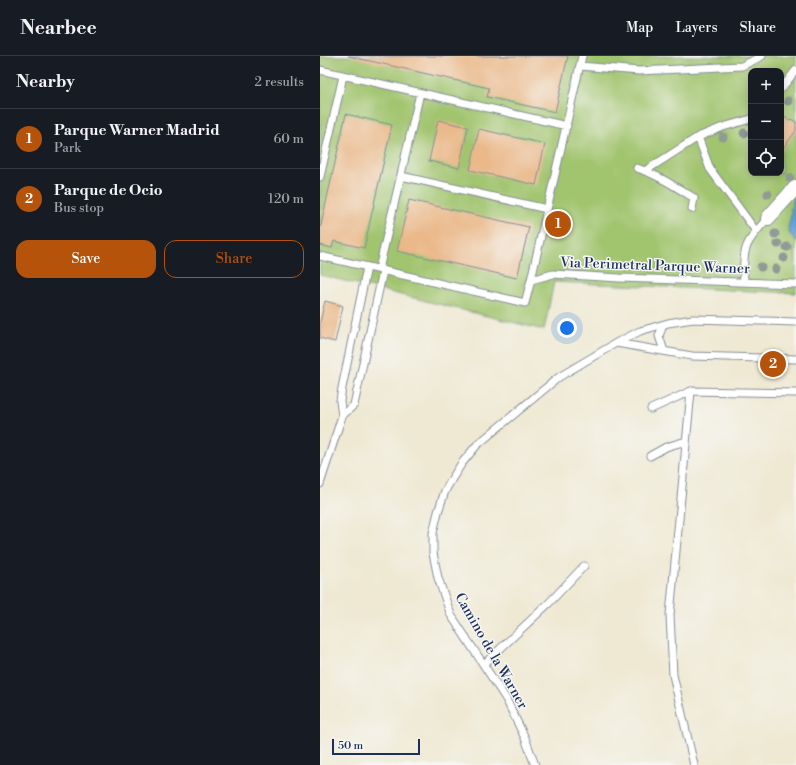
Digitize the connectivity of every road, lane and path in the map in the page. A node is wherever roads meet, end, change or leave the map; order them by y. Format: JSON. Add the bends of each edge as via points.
{"nodes":[{"id":1,"x":582,"y":56,"type":"edge"},
{"id":2,"x":762,"y":56,"type":"edge"},
{"id":3,"x":580,"y":66,"type":"junction"},
{"id":4,"x":320,"y":70,"type":"edge"},
{"id":5,"x":796,"y":70,"type":"edge"},
{"id":6,"x":343,"y":76,"type":"junction"},
{"id":7,"x":784,"y":85,"type":"edge"},
{"id":8,"x":420,"y":93,"type":"junction"},
{"id":9,"x":748,"y":120,"type":"edge"},
{"id":10,"x":567,"y":126,"type":"junction"},
{"id":11,"x":698,"y":137,"type":"junction"},
{"id":12,"x":637,"y":168,"type":"dead end"},
{"id":13,"x":645,"y":171,"type":"junction"},
{"id":14,"x":401,"y":176,"type":"junction"},
{"id":15,"x":320,"y":177,"type":"edge"},
{"id":16,"x":796,"y":187,"type":"edge"},
{"id":17,"x":547,"y":209,"type":"junction"},
{"id":18,"x":692,"y":209,"type":"dead end"},
{"id":19,"x":768,"y":218,"type":"joint"},
{"id":20,"x":756,"y":231,"type":"junction"},
{"id":21,"x":320,"y":256,"type":"edge"},
{"id":22,"x":367,"y":267,"type":"junction"},
{"id":23,"x":381,"y":270,"type":"junction"},
{"id":24,"x":531,"y":280,"type":"junction"},
{"id":25,"x":744,"y":282,"type":"junction"},
{"id":26,"x":796,"y":284,"type":"edge"},
{"id":27,"x":796,"y":322,"type":"edge"},
{"id":28,"x":663,"y":325,"type":"junction"},
{"id":29,"x":616,"y":343,"type":"junction"},
{"id":30,"x":664,"y":351,"type":"junction"},
{"id":31,"x":796,"y":359,"type":"edge"},
{"id":32,"x":691,"y":391,"type":"junction"},
{"id":33,"x":796,"y":393,"type":"edge"},
{"id":34,"x":651,"y":409,"type":"dead end"},
{"id":35,"x":342,"y":416,"type":"junction"},
{"id":36,"x":686,"y":441,"type":"junction"},
{"id":37,"x":650,"y":456,"type":"dead end"},
{"id":38,"x":320,"y":484,"type":"edge"},
{"id":39,"x":584,"y":566,"type":"dead end"},
{"id":40,"x":484,"y":664,"type":"junction"},
{"id":41,"x":535,"y":765,"type":"edge"},
{"id":42,"x":694,"y":765,"type":"edge"}],
"edges":[{"from":1,"to":3,"type":"lane"},
{"from":2,"to":3,"type":"lane","via":[[742,66],[639,71]]},
{"from":3,"to":10,"type":"lane"},
{"from":4,"to":6,"type":"lane"},
{"from":5,"to":7,"type":"lane"},
{"from":6,"to":8,"type":"lane"},
{"from":6,"to":15,"type":"lane"},
{"from":8,"to":10,"type":"lane"},
{"from":8,"to":14,"type":"lane"},
{"from":9,"to":11,"type":"lane"},
{"from":10,"to":17,"type":"lane"},
{"from":11,"to":13,"type":"lane"},
{"from":11,"to":20,"type":"lane","via":[[710,169]]},
{"from":12,"to":13,"type":"lane"},
{"from":13,"to":18,"type":"lane","via":[[694,198]]},
{"from":14,"to":17,"type":"lane"},
{"from":14,"to":23,"type":"lane"},
{"from":16,"to":19,"type":"street"},
{"from":17,"to":24,"type":"lane"},
{"from":19,"to":20,"type":"lane"},
{"from":20,"to":25,"type":"lane","via":[[744,253]]},
{"from":21,"to":22,"type":"lane"},
{"from":22,"to":23,"type":"lane"},
{"from":22,"to":35,"type":"lane","via":[[342,388]]},
{"from":23,"to":24,"type":"lane","via":[[525,302]]},
{"from":23,"to":35,"type":"lane","via":[[354,405]]},
{"from":24,"to":25,"type":"lane","name":"Via Perimetral Parque Warner","via":[[553,274]]},
{"from":25,"to":26,"type":"lane","name":"Via Perimetral Parque Warner"},
{"from":27,"to":28,"type":"lane","name":"Camino de la Warner","via":[[693,319]]},
{"from":28,"to":29,"type":"lane","name":"Camino de la Warner","via":[[640,331]]},
{"from":28,"to":30,"type":"lane","via":[[659,336]]},
{"from":29,"to":30,"type":"lane"},
{"from":29,"to":40,"type":"lane","name":"Camino de la Warner","via":[[558,377],[477,445],[462,463],[445,491],[433,532],[433,553],[438,578],[451,615]]},
{"from":30,"to":31,"type":"lane","via":[[692,356]]},
{"from":32,"to":33,"type":"lane"},
{"from":32,"to":34,"type":"lane"},
{"from":32,"to":36,"type":"lane"},
{"from":35,"to":38,"type":"lane"},
{"from":36,"to":37,"type":"lane","via":[[666,447]]},
{"from":36,"to":42,"type":"lane","via":[[670,615],[673,675]]},
{"from":39,"to":40,"type":"lane"},
{"from":40,"to":41,"type":"lane","name":"Camino de la Warner","via":[[509,706]]}]}
